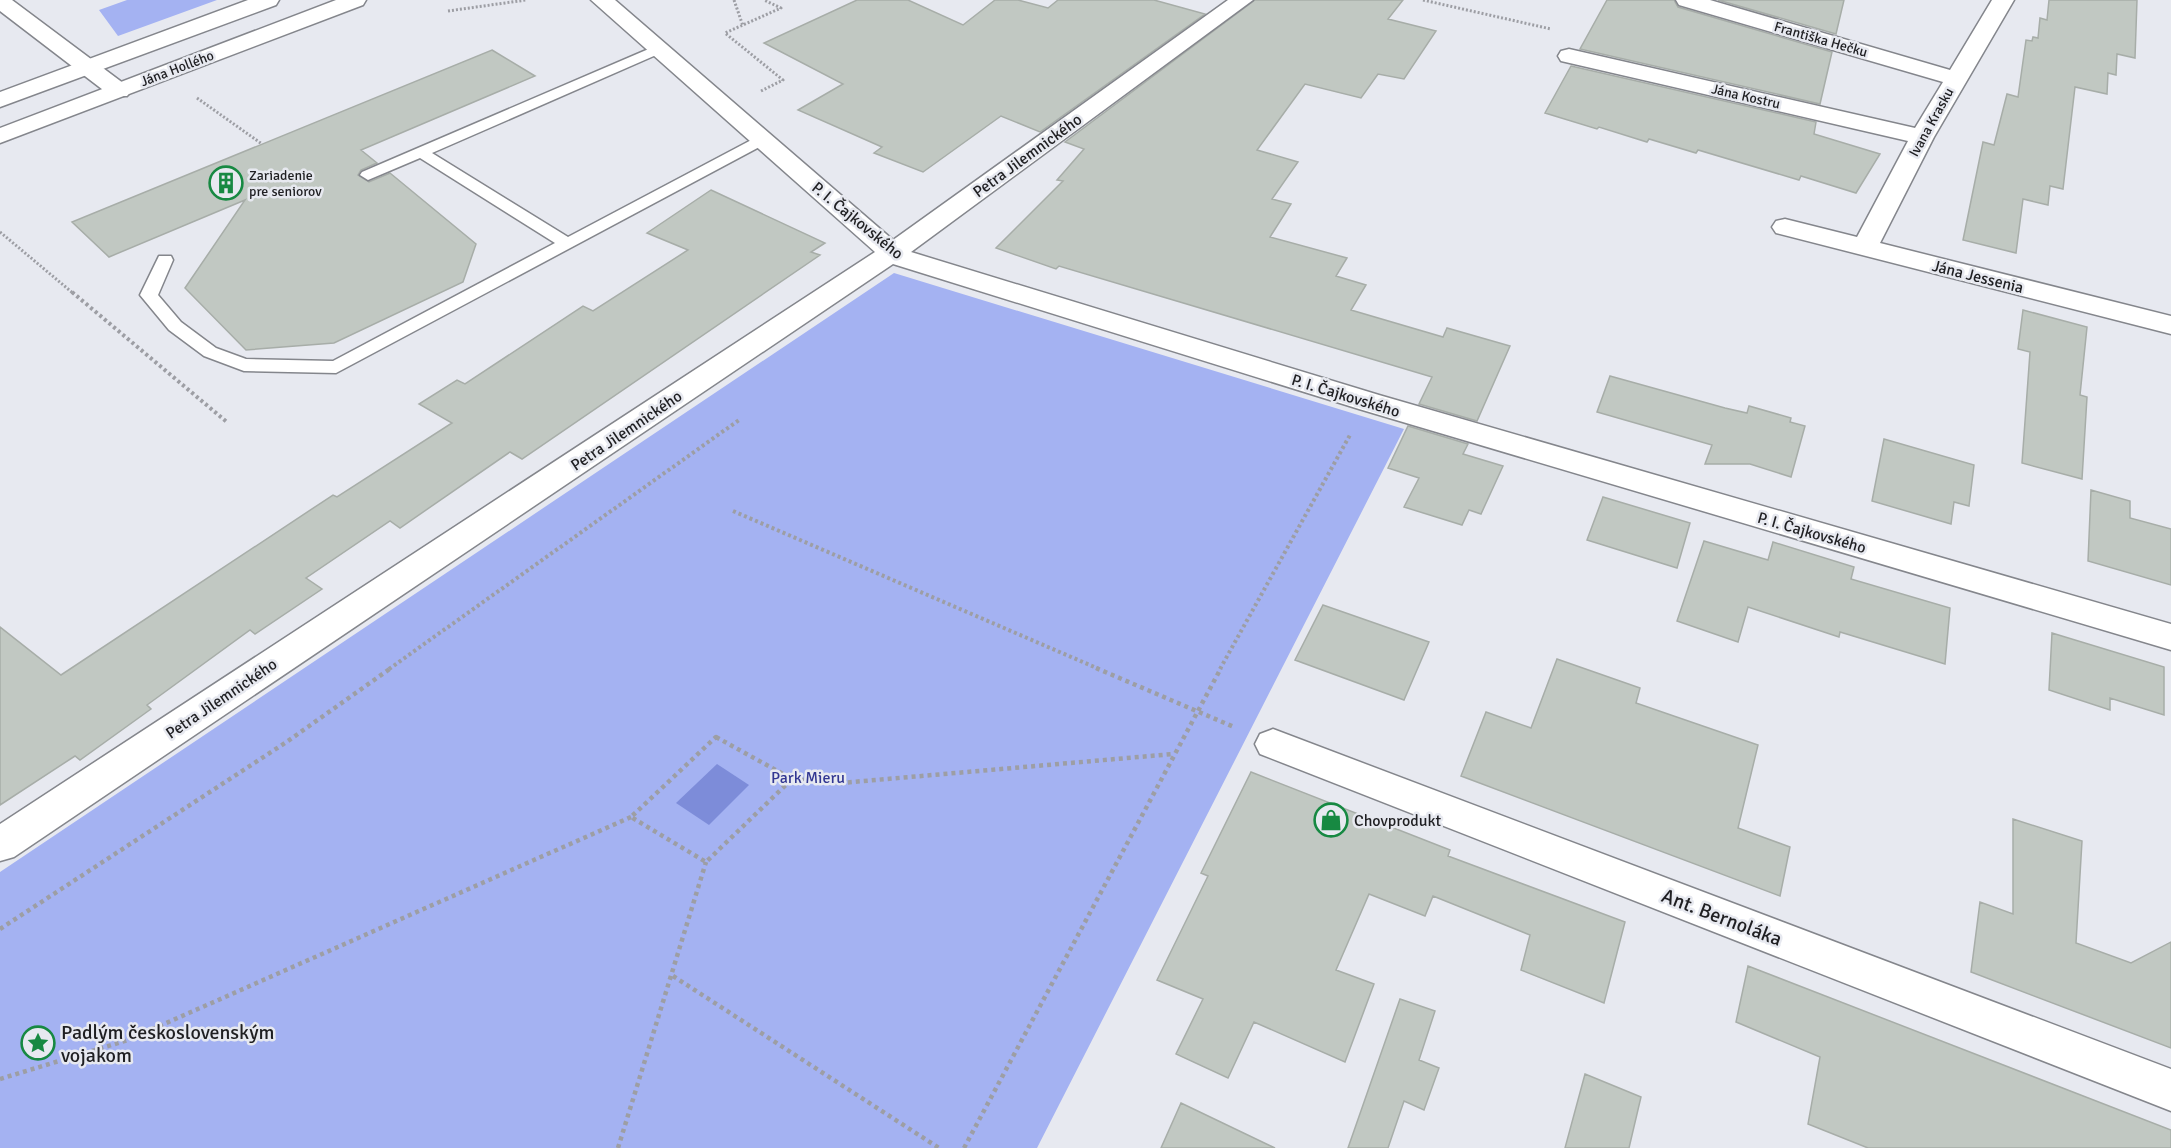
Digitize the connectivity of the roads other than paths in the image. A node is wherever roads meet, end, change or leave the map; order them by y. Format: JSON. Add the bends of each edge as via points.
{"nodes":[{"id":1,"x":268,"y":0,"type":"edge"},
{"id":2,"x":355,"y":0,"type":"edge"},
{"id":3,"x":602,"y":0,"type":"edge"},
{"id":4,"x":1242,"y":0,"type":"edge"},
{"id":5,"x":1687,"y":0,"type":"edge"},
{"id":6,"x":2003,"y":0,"type":"edge"},
{"id":7,"x":0,"y":1,"type":"edge"},
{"id":8,"x":658,"y":50,"type":"junction"},
{"id":9,"x":1569,"y":56,"type":"dead end"},
{"id":10,"x":90,"y":66,"type":"junction"},
{"id":11,"x":1956,"y":79,"type":"junction"},
{"id":12,"x":119,"y":91,"type":"junction"},
{"id":13,"x":0,"y":100,"type":"edge"},
{"id":14,"x":0,"y":136,"type":"edge"},
{"id":15,"x":1922,"y":137,"type":"junction"},
{"id":16,"x":762,"y":140,"type":"junction"},
{"id":17,"x":422,"y":153,"type":"junction"},
{"id":18,"x":368,"y":176,"type":"dead end"},
{"id":19,"x":1785,"y":227,"type":"dead end"},
{"id":20,"x":566,"y":243,"type":"junction"},
{"id":21,"x":1865,"y":247,"type":"junction"},
{"id":22,"x":892,"y":253,"type":"junction"},
{"id":23,"x":165,"y":260,"type":"dead end"},
{"id":24,"x":2171,"y":325,"type":"edge"},
{"id":25,"x":2171,"y":637,"type":"edge"},
{"id":26,"x":1273,"y":744,"type":"dead end"},
{"id":27,"x":0,"y":844,"type":"edge"},
{"id":28,"x":2171,"y":1090,"type":"edge"}],
"edges":[{"from":1,"to":10,"type":"street","name":"Jána Hollého"},
{"from":2,"to":12,"type":"street","name":"Jána Hollého"},
{"from":3,"to":8,"type":"street","name":"P. I. Čajkovského"},
{"from":4,"to":22,"type":"street","name":"Petra Jilemnického"},
{"from":5,"to":11,"type":"street","name":"Františka Hečku"},
{"from":6,"to":11,"type":"street","name":"Ivana Krasku"},
{"from":7,"to":10,"type":"street"},
{"from":8,"to":16,"type":"street","name":"P. I. Čajkovského"},
{"from":8,"to":17,"type":"lane"},
{"from":9,"to":15,"type":"street","name":"Jána Kostru"},
{"from":10,"to":12,"type":"street"},
{"from":10,"to":13,"type":"street","name":"Jána Hollého"},
{"from":11,"to":15,"type":"street","name":"Ivana Krasku"},
{"from":12,"to":14,"type":"street","name":"Jána Hollého"},
{"from":15,"to":21,"type":"street","name":"Ivana Krasku"},
{"from":16,"to":20,"type":"lane"},
{"from":16,"to":22,"type":"street","name":"P. I. Čajkovského"},
{"from":17,"to":18,"type":"lane"},
{"from":17,"to":20,"type":"lane"},
{"from":19,"to":21,"type":"street","name":"Jána Jessenia"},
{"from":20,"to":23,"type":"lane","via":[[336,367],[244,365],[210,352],[175,326],[149,295]]},
{"from":21,"to":24,"type":"street","name":"Jána Jessenia"},
{"from":22,"to":25,"type":"street","name":"P. I. Čajkovského","via":[[923,267],[1369,402]]},
{"from":22,"to":27,"type":"street","name":"Petra Jilemnického"},
{"from":26,"to":28,"type":"street","name":"Ant. Bernoláka"}]}
